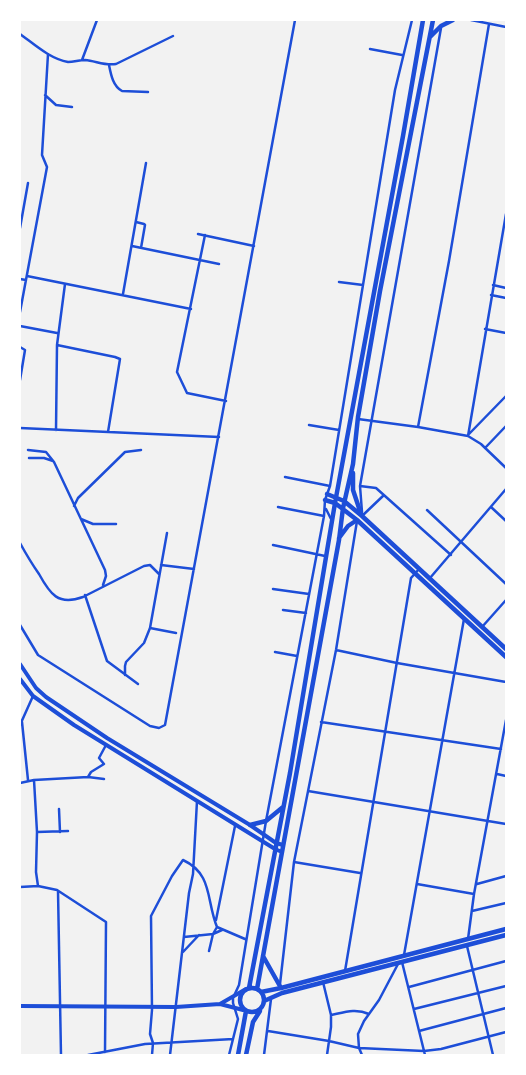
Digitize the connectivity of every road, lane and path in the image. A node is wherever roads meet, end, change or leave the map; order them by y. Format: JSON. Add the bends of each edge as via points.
{"nodes":[{"id":1,"x":97,"y":20,"type":"edge"},
{"id":2,"x":295,"y":20,"type":"edge"},
{"id":3,"x":412,"y":20,"type":"edge"},
{"id":4,"x":423,"y":20,"type":"edge"},
{"id":5,"x":433,"y":20,"type":"edge"},
{"id":6,"x":453,"y":20,"type":"edge"},
{"id":7,"x":471,"y":20,"type":"edge"},
{"id":8,"x":489,"y":24,"type":"junction"},
{"id":9,"x":441,"y":26,"type":"junction"},
{"id":10,"x":506,"y":27,"type":"edge"},
{"id":11,"x":20,"y":34,"type":"edge"},
{"id":12,"x":173,"y":36,"type":"dead end"},
{"id":13,"x":430,"y":38,"type":"junction"},
{"id":14,"x":370,"y":49,"type":"dead end"},
{"id":15,"x":48,"y":54,"type":"junction"},
{"id":16,"x":402,"y":55,"type":"junction"},
{"id":17,"x":82,"y":60,"type":"junction"},
{"id":18,"x":108,"y":65,"type":"junction"},
{"id":19,"x":148,"y":92,"type":"dead end"},
{"id":20,"x":45,"y":95,"type":"junction"},
{"id":21,"x":72,"y":107,"type":"dead end"},
{"id":22,"x":146,"y":163,"type":"dead end"},
{"id":23,"x":28,"y":182,"type":"dead end"},
{"id":24,"x":506,"y":214,"type":"edge"},
{"id":25,"x":136,"y":222,"type":"junction"},
{"id":26,"x":20,"y":228,"type":"edge"},
{"id":27,"x":198,"y":234,"type":"dead end"},
{"id":28,"x":205,"y":235,"type":"junction"},
{"id":29,"x":132,"y":246,"type":"junction"},
{"id":30,"x":254,"y":246,"type":"junction"},
{"id":31,"x":141,"y":248,"type":"junction"},
{"id":32,"x":201,"y":261,"type":"junction"},
{"id":33,"x":219,"y":264,"type":"dead end"},
{"id":34,"x":26,"y":278,"type":"junction"},
{"id":35,"x":20,"y":279,"type":"edge"},
{"id":36,"x":339,"y":282,"type":"dead end"},
{"id":37,"x":65,"y":284,"type":"junction"},
{"id":38,"x":363,"y":285,"type":"junction"},
{"id":39,"x":492,"y":285,"type":"junction"},
{"id":40,"x":506,"y":288,"type":"edge"},
{"id":41,"x":123,"y":294,"type":"junction"},
{"id":42,"x":491,"y":295,"type":"junction"},
{"id":43,"x":506,"y":298,"type":"edge"},
{"id":44,"x":191,"y":309,"type":"junction"},
{"id":45,"x":20,"y":312,"type":"edge"},
{"id":46,"x":20,"y":326,"type":"edge"},
{"id":47,"x":485,"y":329,"type":"junction"},
{"id":48,"x":57,"y":333,"type":"junction"},
{"id":49,"x":506,"y":333,"type":"edge"},
{"id":50,"x":57,"y":345,"type":"junction"},
{"id":51,"x":20,"y":347,"type":"edge"},
{"id":52,"x":20,"y":380,"type":"edge"},
{"id":53,"x":506,"y":396,"type":"edge"},
{"id":54,"x":226,"y":401,"type":"junction"},
{"id":55,"x":358,"y":419,"type":"junction"},
{"id":56,"x":371,"y":421,"type":"junction"},
{"id":57,"x":308,"y":425,"type":"dead end"},
{"id":58,"x":506,"y":426,"type":"edge"},
{"id":59,"x":418,"y":427,"type":"junction"},
{"id":60,"x":20,"y":428,"type":"edge"},
{"id":61,"x":56,"y":430,"type":"junction"},
{"id":62,"x":339,"y":430,"type":"junction"},
{"id":63,"x":108,"y":432,"type":"junction"},
{"id":64,"x":468,"y":436,"type":"junction"},
{"id":65,"x":219,"y":437,"type":"junction"},
{"id":66,"x":485,"y":448,"type":"junction"},
{"id":67,"x":28,"y":450,"type":"dead end"},
{"id":68,"x":141,"y":450,"type":"dead end"},
{"id":69,"x":29,"y":458,"type":"dead end"},
{"id":70,"x":54,"y":462,"type":"junction"},
{"id":71,"x":353,"y":464,"type":"junction"},
{"id":72,"x":506,"y":467,"type":"edge"},
{"id":73,"x":285,"y":477,"type":"dead end"},
{"id":74,"x":331,"y":478,"type":"junction"},
{"id":75,"x":340,"y":480,"type":"junction"},
{"id":76,"x":330,"y":486,"type":"junction"},
{"id":77,"x":360,"y":486,"type":"junction"},
{"id":78,"x":506,"y":489,"type":"edge"},
{"id":79,"x":384,"y":495,"type":"junction"},
{"id":80,"x":326,"y":497,"type":"junction"},
{"id":81,"x":336,"y":497,"type":"junction"},
{"id":82,"x":344,"y":501,"type":"junction"},
{"id":83,"x":335,"y":503,"type":"junction"},
{"id":84,"x":74,"y":506,"type":"junction"},
{"id":85,"x":278,"y":507,"type":"dead end"},
{"id":86,"x":491,"y":507,"type":"junction"},
{"id":87,"x":325,"y":508,"type":"junction"},
{"id":88,"x":342,"y":508,"type":"junction"},
{"id":89,"x":427,"y":510,"type":"dead end"},
{"id":90,"x":324,"y":516,"type":"junction"},
{"id":91,"x":362,"y":516,"type":"junction"},
{"id":92,"x":81,"y":519,"type":"junction"},
{"id":93,"x":357,"y":520,"type":"junction"},
{"id":94,"x":506,"y":521,"type":"edge"},
{"id":95,"x":333,"y":522,"type":"junction"},
{"id":96,"x":116,"y":524,"type":"dead end"},
{"id":97,"x":167,"y":533,"type":"dead end"},
{"id":98,"x":338,"y":540,"type":"junction"},
{"id":99,"x":461,"y":542,"type":"junction"},
{"id":100,"x":20,"y":543,"type":"edge"},
{"id":101,"x":273,"y":545,"type":"dead end"},
{"id":102,"x":317,"y":554,"type":"junction"},
{"id":103,"x":451,"y":554,"type":"junction"},
{"id":104,"x":327,"y":557,"type":"junction"},
{"id":105,"x":161,"y":565,"type":"junction"},
{"id":106,"x":194,"y":569,"type":"junction"},
{"id":107,"x":419,"y":569,"type":"junction"},
{"id":108,"x":415,"y":573,"type":"junction"},
{"id":109,"x":159,"y":574,"type":"junction"},
{"id":110,"x":430,"y":578,"type":"junction"},
{"id":111,"x":506,"y":584,"type":"edge"},
{"id":112,"x":103,"y":587,"type":"junction"},
{"id":113,"x":273,"y":589,"type":"dead end"},
{"id":114,"x":309,"y":594,"type":"junction"},
{"id":115,"x":85,"y":596,"type":"junction"},
{"id":116,"x":506,"y":600,"type":"edge"},
{"id":117,"x":283,"y":610,"type":"dead end"},
{"id":118,"x":306,"y":613,"type":"junction"},
{"id":119,"x":464,"y":619,"type":"junction"},
{"id":120,"x":20,"y":625,"type":"edge"},
{"id":121,"x":482,"y":627,"type":"junction"},
{"id":122,"x":150,"y":628,"type":"junction"},
{"id":123,"x":176,"y":633,"type":"dead end"},
{"id":124,"x":506,"y":649,"type":"edge"},
{"id":125,"x":336,"y":650,"type":"junction"},
{"id":126,"x":275,"y":652,"type":"dead end"},
{"id":127,"x":297,"y":656,"type":"junction"},
{"id":128,"x":506,"y":657,"type":"edge"},
{"id":129,"x":397,"y":663,"type":"junction"},
{"id":130,"x":20,"y":664,"type":"edge"},
{"id":131,"x":454,"y":672,"type":"junction"},
{"id":132,"x":126,"y":675,"type":"junction"},
{"id":133,"x":20,"y":679,"type":"edge"},
{"id":134,"x":506,"y":682,"type":"edge"},
{"id":135,"x":138,"y":684,"type":"dead end"},
{"id":136,"x":33,"y":696,"type":"junction"},
{"id":137,"x":506,"y":720,"type":"edge"},
{"id":138,"x":321,"y":722,"type":"junction"},
{"id":139,"x":21,"y":724,"type":"edge"},
{"id":140,"x":385,"y":732,"type":"junction"},
{"id":141,"x":443,"y":740,"type":"junction"},
{"id":142,"x":106,"y":745,"type":"junction"},
{"id":143,"x":501,"y":749,"type":"junction"},
{"id":144,"x":497,"y":774,"type":"junction"},
{"id":145,"x":506,"y":776,"type":"edge"},
{"id":146,"x":88,"y":777,"type":"junction"},
{"id":147,"x":104,"y":779,"type":"dead end"},
{"id":148,"x":28,"y":780,"type":"junction"},
{"id":149,"x":34,"y":780,"type":"junction"},
{"id":150,"x":20,"y":782,"type":"edge"},
{"id":151,"x":307,"y":791,"type":"junction"},
{"id":152,"x":194,"y":792,"type":"junction"},
{"id":153,"x":191,"y":797,"type":"junction"},
{"id":154,"x":197,"y":801,"type":"junction"},
{"id":155,"x":373,"y":801,"type":"junction"},
{"id":156,"x":283,"y":807,"type":"junction"},
{"id":157,"x":59,"y":808,"type":"dead end"},
{"id":158,"x":431,"y":810,"type":"junction"},
{"id":159,"x":488,"y":820,"type":"junction"},
{"id":160,"x":266,"y":821,"type":"junction"},
{"id":161,"x":506,"y":824,"type":"edge"},
{"id":162,"x":250,"y":825,"type":"junction"},
{"id":163,"x":235,"y":826,"type":"junction"},
{"id":164,"x":68,"y":831,"type":"dead end"},
{"id":165,"x":36,"y":832,"type":"junction"},
{"id":166,"x":60,"y":832,"type":"junction"},
{"id":167,"x":263,"y":834,"type":"junction"},
{"id":168,"x":263,"y":841,"type":"junction"},
{"id":169,"x":276,"y":843,"type":"junction"},
{"id":170,"x":283,"y":845,"type":"junction"},
{"id":171,"x":275,"y":850,"type":"junction"},
{"id":172,"x":282,"y":852,"type":"junction"},
{"id":173,"x":294,"y":862,"type":"junction"},
{"id":174,"x":193,"y":865,"type":"junction"},
{"id":175,"x":360,"y":873,"type":"junction"},
{"id":176,"x":506,"y":876,"type":"edge"},
{"id":177,"x":417,"y":884,"type":"junction"},
{"id":178,"x":476,"y":884,"type":"junction"},
{"id":179,"x":38,"y":886,"type":"junction"},
{"id":180,"x":20,"y":887,"type":"edge"},
{"id":181,"x":57,"y":890,"type":"junction"},
{"id":182,"x":474,"y":894,"type":"junction"},
{"id":183,"x":506,"y":902,"type":"edge"},
{"id":184,"x":472,"y":911,"type":"junction"},
{"id":185,"x":215,"y":922,"type":"junction"},
{"id":186,"x":217,"y":927,"type":"junction"},
{"id":187,"x":506,"y":929,"type":"edge"},
{"id":188,"x":222,"y":930,"type":"junction"},
{"id":189,"x":213,"y":934,"type":"junction"},
{"id":190,"x":199,"y":935,"type":"junction"},
{"id":191,"x":506,"y":935,"type":"edge"},
{"id":192,"x":184,"y":937,"type":"junction"},
{"id":193,"x":246,"y":939,"type":"junction"},
{"id":194,"x":468,"y":939,"type":"junction"},
{"id":195,"x":466,"y":946,"type":"junction"},
{"id":196,"x":209,"y":951,"type":"dead end"},
{"id":197,"x":182,"y":953,"type":"junction"},
{"id":198,"x":262,"y":955,"type":"junction"},
{"id":199,"x":419,"y":955,"type":"junction"},
{"id":200,"x":404,"y":956,"type":"junction"},
{"id":201,"x":506,"y":960,"type":"edge"},
{"id":202,"x":400,"y":963,"type":"junction"},
{"id":203,"x":472,"y":969,"type":"junction"},
{"id":204,"x":345,"y":972,"type":"junction"},
{"id":205,"x":323,"y":982,"type":"junction"},
{"id":206,"x":506,"y":986,"type":"edge"},
{"id":207,"x":409,"y":987,"type":"junction"},
{"id":208,"x":247,"y":988,"type":"junction"},
{"id":209,"x":281,"y":988,"type":"junction"},
{"id":210,"x":259,"y":990,"type":"junction"},
{"id":211,"x":478,"y":994,"type":"junction"},
{"id":212,"x":271,"y":997,"type":"junction"},
{"id":213,"x":233,"y":998,"type":"junction"},
{"id":214,"x":264,"y":1001,"type":"junction"},
{"id":215,"x":220,"y":1004,"type":"junction"},
{"id":216,"x":61,"y":1005,"type":"junction"},
{"id":217,"x":20,"y":1006,"type":"edge"},
{"id":218,"x":105,"y":1006,"type":"junction"},
{"id":219,"x":152,"y":1007,"type":"junction"},
{"id":220,"x":176,"y":1007,"type":"junction"},
{"id":221,"x":234,"y":1007,"type":"junction"},
{"id":222,"x":506,"y":1008,"type":"edge"},
{"id":223,"x":260,"y":1009,"type":"junction"},
{"id":224,"x":414,"y":1009,"type":"junction"},
{"id":225,"x":245,"y":1010,"type":"junction"},
{"id":226,"x":368,"y":1014,"type":"junction"},
{"id":227,"x":483,"y":1014,"type":"junction"},
{"id":228,"x":331,"y":1015,"type":"junction"},
{"id":229,"x":419,"y":1030,"type":"junction"},
{"id":230,"x":268,"y":1031,"type":"junction"},
{"id":231,"x":506,"y":1032,"type":"edge"},
{"id":232,"x":489,"y":1037,"type":"junction"},
{"id":233,"x":233,"y":1039,"type":"junction"},
{"id":234,"x":329,"y":1041,"type":"junction"},
{"id":235,"x":171,"y":1042,"type":"junction"},
{"id":236,"x":153,"y":1044,"type":"junction"},
{"id":237,"x":359,"y":1048,"type":"junction"},
{"id":238,"x":105,"y":1052,"type":"junction"},
{"id":239,"x":425,"y":1053,"type":"edge"},
{"id":240,"x":61,"y":1055,"type":"edge"},
{"id":241,"x":88,"y":1055,"type":"edge"},
{"id":242,"x":152,"y":1055,"type":"edge"},
{"id":243,"x":170,"y":1055,"type":"edge"},
{"id":244,"x":229,"y":1055,"type":"edge"},
{"id":245,"x":238,"y":1055,"type":"edge"},
{"id":246,"x":246,"y":1055,"type":"edge"},
{"id":247,"x":264,"y":1055,"type":"edge"},
{"id":248,"x":327,"y":1055,"type":"edge"},
{"id":249,"x":362,"y":1055,"type":"edge"},
{"id":250,"x":493,"y":1055,"type":"edge"}],
"edges":[{"from":1,"to":17,"type":"street"},
{"from":2,"to":30,"type":"street"},
{"from":3,"to":16,"type":"street"},
{"from":4,"to":75,"type":"main road"},
{"from":5,"to":13,"type":"main road"},
{"from":6,"to":9,"type":"main road"},
{"from":7,"to":8,"type":"street"},
{"from":8,"to":10,"type":"street"},
{"from":8,"to":59,"type":"street"},
{"from":9,"to":13,"type":"main road"},
{"from":9,"to":56,"type":"street"},
{"from":11,"to":15,"type":"street"},
{"from":12,"to":18,"type":"street"},
{"from":13,"to":55,"type":"main road"},
{"from":14,"to":16,"type":"street"},
{"from":15,"to":17,"type":"street","via":[[69,62]]},
{"from":15,"to":20,"type":"street"},
{"from":16,"to":38,"type":"street"},
{"from":17,"to":18,"type":"street"},
{"from":18,"to":19,"type":"street","via":[[118,89]]},
{"from":20,"to":21,"type":"street","via":[[56,105]]},
{"from":20,"to":34,"type":"street","via":[[42,155],[46,167]]},
{"from":22,"to":25,"type":"street"},
{"from":23,"to":26,"type":"street"},
{"from":24,"to":39,"type":"street"},
{"from":25,"to":29,"type":"street"},
{"from":25,"to":31,"type":"street","via":[[145,225]]},
{"from":27,"to":28,"type":"street"},
{"from":28,"to":30,"type":"street"},
{"from":28,"to":32,"type":"street"},
{"from":29,"to":31,"type":"street"},
{"from":29,"to":41,"type":"street"},
{"from":30,"to":54,"type":"street"},
{"from":31,"to":32,"type":"street"},
{"from":32,"to":33,"type":"street"},
{"from":32,"to":44,"type":"street"},
{"from":34,"to":35,"type":"street"},
{"from":34,"to":37,"type":"street"},
{"from":34,"to":45,"type":"street"},
{"from":36,"to":38,"type":"street"},
{"from":37,"to":41,"type":"street"},
{"from":37,"to":48,"type":"street"},
{"from":38,"to":62,"type":"street"},
{"from":39,"to":40,"type":"street"},
{"from":39,"to":42,"type":"street"},
{"from":41,"to":44,"type":"street"},
{"from":42,"to":43,"type":"street"},
{"from":42,"to":47,"type":"street"},
{"from":44,"to":54,"type":"street","via":[[177,372],[187,393]]},
{"from":46,"to":48,"type":"street"},
{"from":47,"to":49,"type":"street"},
{"from":47,"to":64,"type":"street"},
{"from":48,"to":50,"type":"street"},
{"from":50,"to":61,"type":"street"},
{"from":50,"to":63,"type":"street","via":[[120,359]]},
{"from":51,"to":52,"type":"street","via":[[25,350]]},
{"from":53,"to":64,"type":"street"},
{"from":54,"to":65,"type":"street"},
{"from":55,"to":56,"type":"street"},
{"from":55,"to":71,"type":"main road"},
{"from":56,"to":59,"type":"street"},
{"from":56,"to":77,"type":"street"},
{"from":57,"to":62,"type":"street"},
{"from":58,"to":66,"type":"street"},
{"from":59,"to":64,"type":"street"},
{"from":60,"to":61,"type":"street"},
{"from":61,"to":63,"type":"street"},
{"from":62,"to":74,"type":"street"},
{"from":63,"to":65,"type":"street"},
{"from":64,"to":66,"type":"street"},
{"from":65,"to":106,"type":"street"},
{"from":66,"to":72,"type":"street"},
{"from":67,"to":70,"type":"street","via":[[46,452]]},
{"from":68,"to":84,"type":"street","via":[[125,452],[78,498]]},
{"from":69,"to":70,"type":"street"},
{"from":70,"to":84,"type":"street"},
{"from":71,"to":82,"type":"main road"},
{"from":71,"to":91,"type":"main road","via":[[353,490]]},
{"from":73,"to":76,"type":"street"},
{"from":74,"to":75,"type":"street"},
{"from":74,"to":76,"type":"street"},
{"from":75,"to":81,"type":"main road"},
{"from":76,"to":80,"type":"street"},
{"from":77,"to":79,"type":"street","via":[[376,488]]},
{"from":77,"to":91,"type":"street"},
{"from":78,"to":86,"type":"street"},
{"from":79,"to":91,"type":"street"},
{"from":79,"to":103,"type":"street"},
{"from":80,"to":81,"type":"main road"},
{"from":80,"to":83,"type":"main road"},
{"from":80,"to":87,"type":"street"},
{"from":81,"to":82,"type":"main road"},
{"from":81,"to":83,"type":"main road"},
{"from":82,"to":88,"type":"main road"},
{"from":82,"to":91,"type":"main road"},
{"from":83,"to":88,"type":"main road"},
{"from":83,"to":95,"type":"main road"},
{"from":84,"to":92,"type":"street"},
{"from":85,"to":90,"type":"street"},
{"from":86,"to":94,"type":"street"},
{"from":86,"to":99,"type":"street"},
{"from":87,"to":90,"type":"street"},
{"from":87,"to":95,"type":"street"},
{"from":88,"to":93,"type":"main road"},
{"from":88,"to":98,"type":"main road"},
{"from":89,"to":99,"type":"street"},
{"from":90,"to":102,"type":"street"},
{"from":91,"to":107,"type":"main road"},
{"from":92,"to":96,"type":"street","via":[[93,524]]},
{"from":92,"to":112,"type":"street","via":[[105,570]]},
{"from":93,"to":98,"type":"main road"},
{"from":93,"to":108,"type":"main road"},
{"from":93,"to":125,"type":"street"},
{"from":95,"to":104,"type":"main road"},
{"from":97,"to":105,"type":"street"},
{"from":98,"to":170,"type":"main road"},
{"from":99,"to":103,"type":"street"},
{"from":99,"to":111,"type":"street"},
{"from":100,"to":115,"type":"street","via":[[52,594],[66,600]]},
{"from":101,"to":102,"type":"street"},
{"from":102,"to":104,"type":"street"},
{"from":102,"to":114,"type":"street"},
{"from":103,"to":110,"type":"street"},
{"from":104,"to":156,"type":"main road"},
{"from":105,"to":106,"type":"street"},
{"from":105,"to":109,"type":"street"},
{"from":106,"to":120,"type":"street","via":[[166,725],[159,728],[150,726],[38,655]]},
{"from":107,"to":108,"type":"street"},
{"from":107,"to":110,"type":"main road"},
{"from":108,"to":119,"type":"main road"},
{"from":108,"to":129,"type":"street"},
{"from":109,"to":112,"type":"street","via":[[150,565],[144,566]]},
{"from":109,"to":122,"type":"street"},
{"from":110,"to":121,"type":"main road"},
{"from":112,"to":115,"type":"street"},
{"from":113,"to":114,"type":"street"},
{"from":114,"to":118,"type":"street"},
{"from":115,"to":132,"type":"street","via":[[107,661]]},
{"from":116,"to":121,"type":"street"},
{"from":117,"to":118,"type":"street"},
{"from":118,"to":127,"type":"street"},
{"from":119,"to":128,"type":"main road"},
{"from":119,"to":131,"type":"street"},
{"from":121,"to":124,"type":"main road"},
{"from":122,"to":123,"type":"street"},
{"from":122,"to":132,"type":"street","via":[[144,643],[126,662]]},
{"from":125,"to":129,"type":"street"},
{"from":125,"to":138,"type":"street"},
{"from":126,"to":127,"type":"street"},
{"from":127,"to":160,"type":"street"},
{"from":129,"to":131,"type":"street"},
{"from":129,"to":140,"type":"street"},
{"from":130,"to":152,"type":"main road","via":[[36,688],[46,696]]},
{"from":131,"to":134,"type":"street"},
{"from":131,"to":141,"type":"street"},
{"from":132,"to":135,"type":"street"},
{"from":133,"to":136,"type":"main road"},
{"from":136,"to":139,"type":"street"},
{"from":136,"to":142,"type":"main road"},
{"from":137,"to":143,"type":"street"},
{"from":138,"to":140,"type":"street"},
{"from":138,"to":151,"type":"street"},
{"from":139,"to":148,"type":"street"},
{"from":140,"to":141,"type":"street"},
{"from":140,"to":155,"type":"street"},
{"from":141,"to":143,"type":"street"},
{"from":141,"to":158,"type":"street"},
{"from":142,"to":146,"type":"street","via":[[100,758],[104,764]]},
{"from":142,"to":153,"type":"main road"},
{"from":143,"to":144,"type":"street"},
{"from":144,"to":145,"type":"street"},
{"from":144,"to":159,"type":"street"},
{"from":146,"to":147,"type":"street"},
{"from":146,"to":149,"type":"street"},
{"from":148,"to":149,"type":"street"},
{"from":148,"to":150,"type":"street"},
{"from":149,"to":165,"type":"street"},
{"from":151,"to":155,"type":"street"},
{"from":151,"to":173,"type":"street"},
{"from":152,"to":153,"type":"main road"},
{"from":152,"to":162,"type":"main road"},
{"from":153,"to":154,"type":"main road"},
{"from":154,"to":163,"type":"main road"},
{"from":154,"to":174,"type":"street"},
{"from":155,"to":158,"type":"street"},
{"from":155,"to":175,"type":"street"},
{"from":156,"to":160,"type":"main road"},
{"from":156,"to":169,"type":"main road"},
{"from":157,"to":166,"type":"street"},
{"from":158,"to":159,"type":"street"},
{"from":158,"to":177,"type":"street"},
{"from":159,"to":161,"type":"street"},
{"from":159,"to":178,"type":"street"},
{"from":160,"to":162,"type":"main road"},
{"from":160,"to":167,"type":"street"},
{"from":162,"to":167,"type":"main road"},
{"from":163,"to":168,"type":"main road"},
{"from":163,"to":185,"type":"street"},
{"from":164,"to":166,"type":"street"},
{"from":165,"to":166,"type":"street"},
{"from":165,"to":179,"type":"street"},
{"from":167,"to":168,"type":"street"},
{"from":167,"to":169,"type":"main road"},
{"from":168,"to":171,"type":"main road"},
{"from":168,"to":193,"type":"street"},
{"from":169,"to":170,"type":"main road"},
{"from":169,"to":171,"type":"main road"},
{"from":170,"to":172,"type":"main road"},
{"from":171,"to":172,"type":"main road"},
{"from":171,"to":208,"type":"main road"},
{"from":172,"to":198,"type":"main road"},
{"from":173,"to":175,"type":"street"},
{"from":173,"to":209,"type":"street"},
{"from":174,"to":185,"type":"street","via":[[205,880]]},
{"from":174,"to":192,"type":"street"},
{"from":174,"to":219,"type":"street","via":[[183,860],[151,916]]},
{"from":175,"to":204,"type":"street"},
{"from":176,"to":178,"type":"street"},
{"from":177,"to":182,"type":"street"},
{"from":177,"to":200,"type":"street"},
{"from":178,"to":182,"type":"street"},
{"from":179,"to":180,"type":"street"},
{"from":179,"to":181,"type":"street"},
{"from":181,"to":216,"type":"street"},
{"from":181,"to":218,"type":"street","via":[[106,922]]},
{"from":182,"to":184,"type":"street"},
{"from":183,"to":184,"type":"street"},
{"from":184,"to":194,"type":"street"},
{"from":185,"to":186,"type":"street"},
{"from":186,"to":188,"type":"street"},
{"from":186,"to":189,"type":"street"},
{"from":187,"to":194,"type":"main road"},
{"from":188,"to":189,"type":"street"},
{"from":188,"to":193,"type":"street"},
{"from":189,"to":190,"type":"street"},
{"from":189,"to":196,"type":"street"},
{"from":190,"to":192,"type":"street"},
{"from":190,"to":197,"type":"street"},
{"from":191,"to":195,"type":"main road"},
{"from":192,"to":197,"type":"street"},
{"from":193,"to":213,"type":"street","via":[[240,985]]},
{"from":194,"to":199,"type":"main road"},
{"from":195,"to":199,"type":"main road"},
{"from":195,"to":203,"type":"street"},
{"from":197,"to":220,"type":"street"},
{"from":198,"to":209,"type":"main road"},
{"from":198,"to":210,"type":"main road"},
{"from":199,"to":200,"type":"main road"},
{"from":199,"to":202,"type":"main road"},
{"from":200,"to":204,"type":"main road"},
{"from":201,"to":203,"type":"street"},
{"from":202,"to":205,"type":"main road"},
{"from":202,"to":207,"type":"street"},
{"from":202,"to":226,"type":"street"},
{"from":203,"to":207,"type":"street"},
{"from":203,"to":211,"type":"street"},
{"from":204,"to":209,"type":"main road"},
{"from":205,"to":212,"type":"main road"},
{"from":205,"to":228,"type":"street"},
{"from":206,"to":211,"type":"street"},
{"from":207,"to":224,"type":"street"},
{"from":208,"to":210,"type":"main road"},
{"from":208,"to":213,"type":"main road"},
{"from":208,"to":225,"type":"main road","via":[[239,999]]},
{"from":209,"to":210,"type":"main road"},
{"from":210,"to":214,"type":"main road"},
{"from":211,"to":224,"type":"street"},
{"from":211,"to":227,"type":"street"},
{"from":212,"to":214,"type":"main road"},
{"from":212,"to":230,"type":"street"},
{"from":213,"to":215,"type":"main road"},
{"from":213,"to":221,"type":"street"},
{"from":214,"to":223,"type":"main road"},
{"from":215,"to":220,"type":"main road"},
{"from":215,"to":221,"type":"main road"},
{"from":216,"to":217,"type":"main road"},
{"from":216,"to":218,"type":"main road"},
{"from":216,"to":240,"type":"street"},
{"from":218,"to":219,"type":"main road"},
{"from":218,"to":238,"type":"street"},
{"from":219,"to":220,"type":"main road"},
{"from":219,"to":236,"type":"street","via":[[150,1034]]},
{"from":220,"to":235,"type":"street"},
{"from":221,"to":225,"type":"main road"},
{"from":221,"to":233,"type":"street","via":[[238,1019]]},
{"from":222,"to":227,"type":"street"},
{"from":223,"to":225,"type":"main road","via":[[254,1013]]},
{"from":223,"to":246,"type":"main road","via":[[253,1022]]},
{"from":224,"to":229,"type":"street"},
{"from":225,"to":245,"type":"main road"},
{"from":226,"to":228,"type":"street","via":[[353,1010]]},
{"from":226,"to":237,"type":"street","via":[[358,1034]]},
{"from":227,"to":229,"type":"street"},
{"from":227,"to":232,"type":"street"},
{"from":228,"to":234,"type":"street"},
{"from":229,"to":239,"type":"street"},
{"from":230,"to":234,"type":"street"},
{"from":230,"to":247,"type":"street"},
{"from":231,"to":232,"type":"street"},
{"from":232,"to":239,"type":"street"},
{"from":232,"to":250,"type":"street"},
{"from":233,"to":235,"type":"street"},
{"from":233,"to":244,"type":"street"},
{"from":234,"to":237,"type":"street"},
{"from":234,"to":248,"type":"street"},
{"from":235,"to":236,"type":"street"},
{"from":235,"to":243,"type":"street"},
{"from":236,"to":238,"type":"street"},
{"from":236,"to":242,"type":"street"},
{"from":237,"to":239,"type":"street"},
{"from":237,"to":249,"type":"street"},
{"from":238,"to":241,"type":"street"}]}
